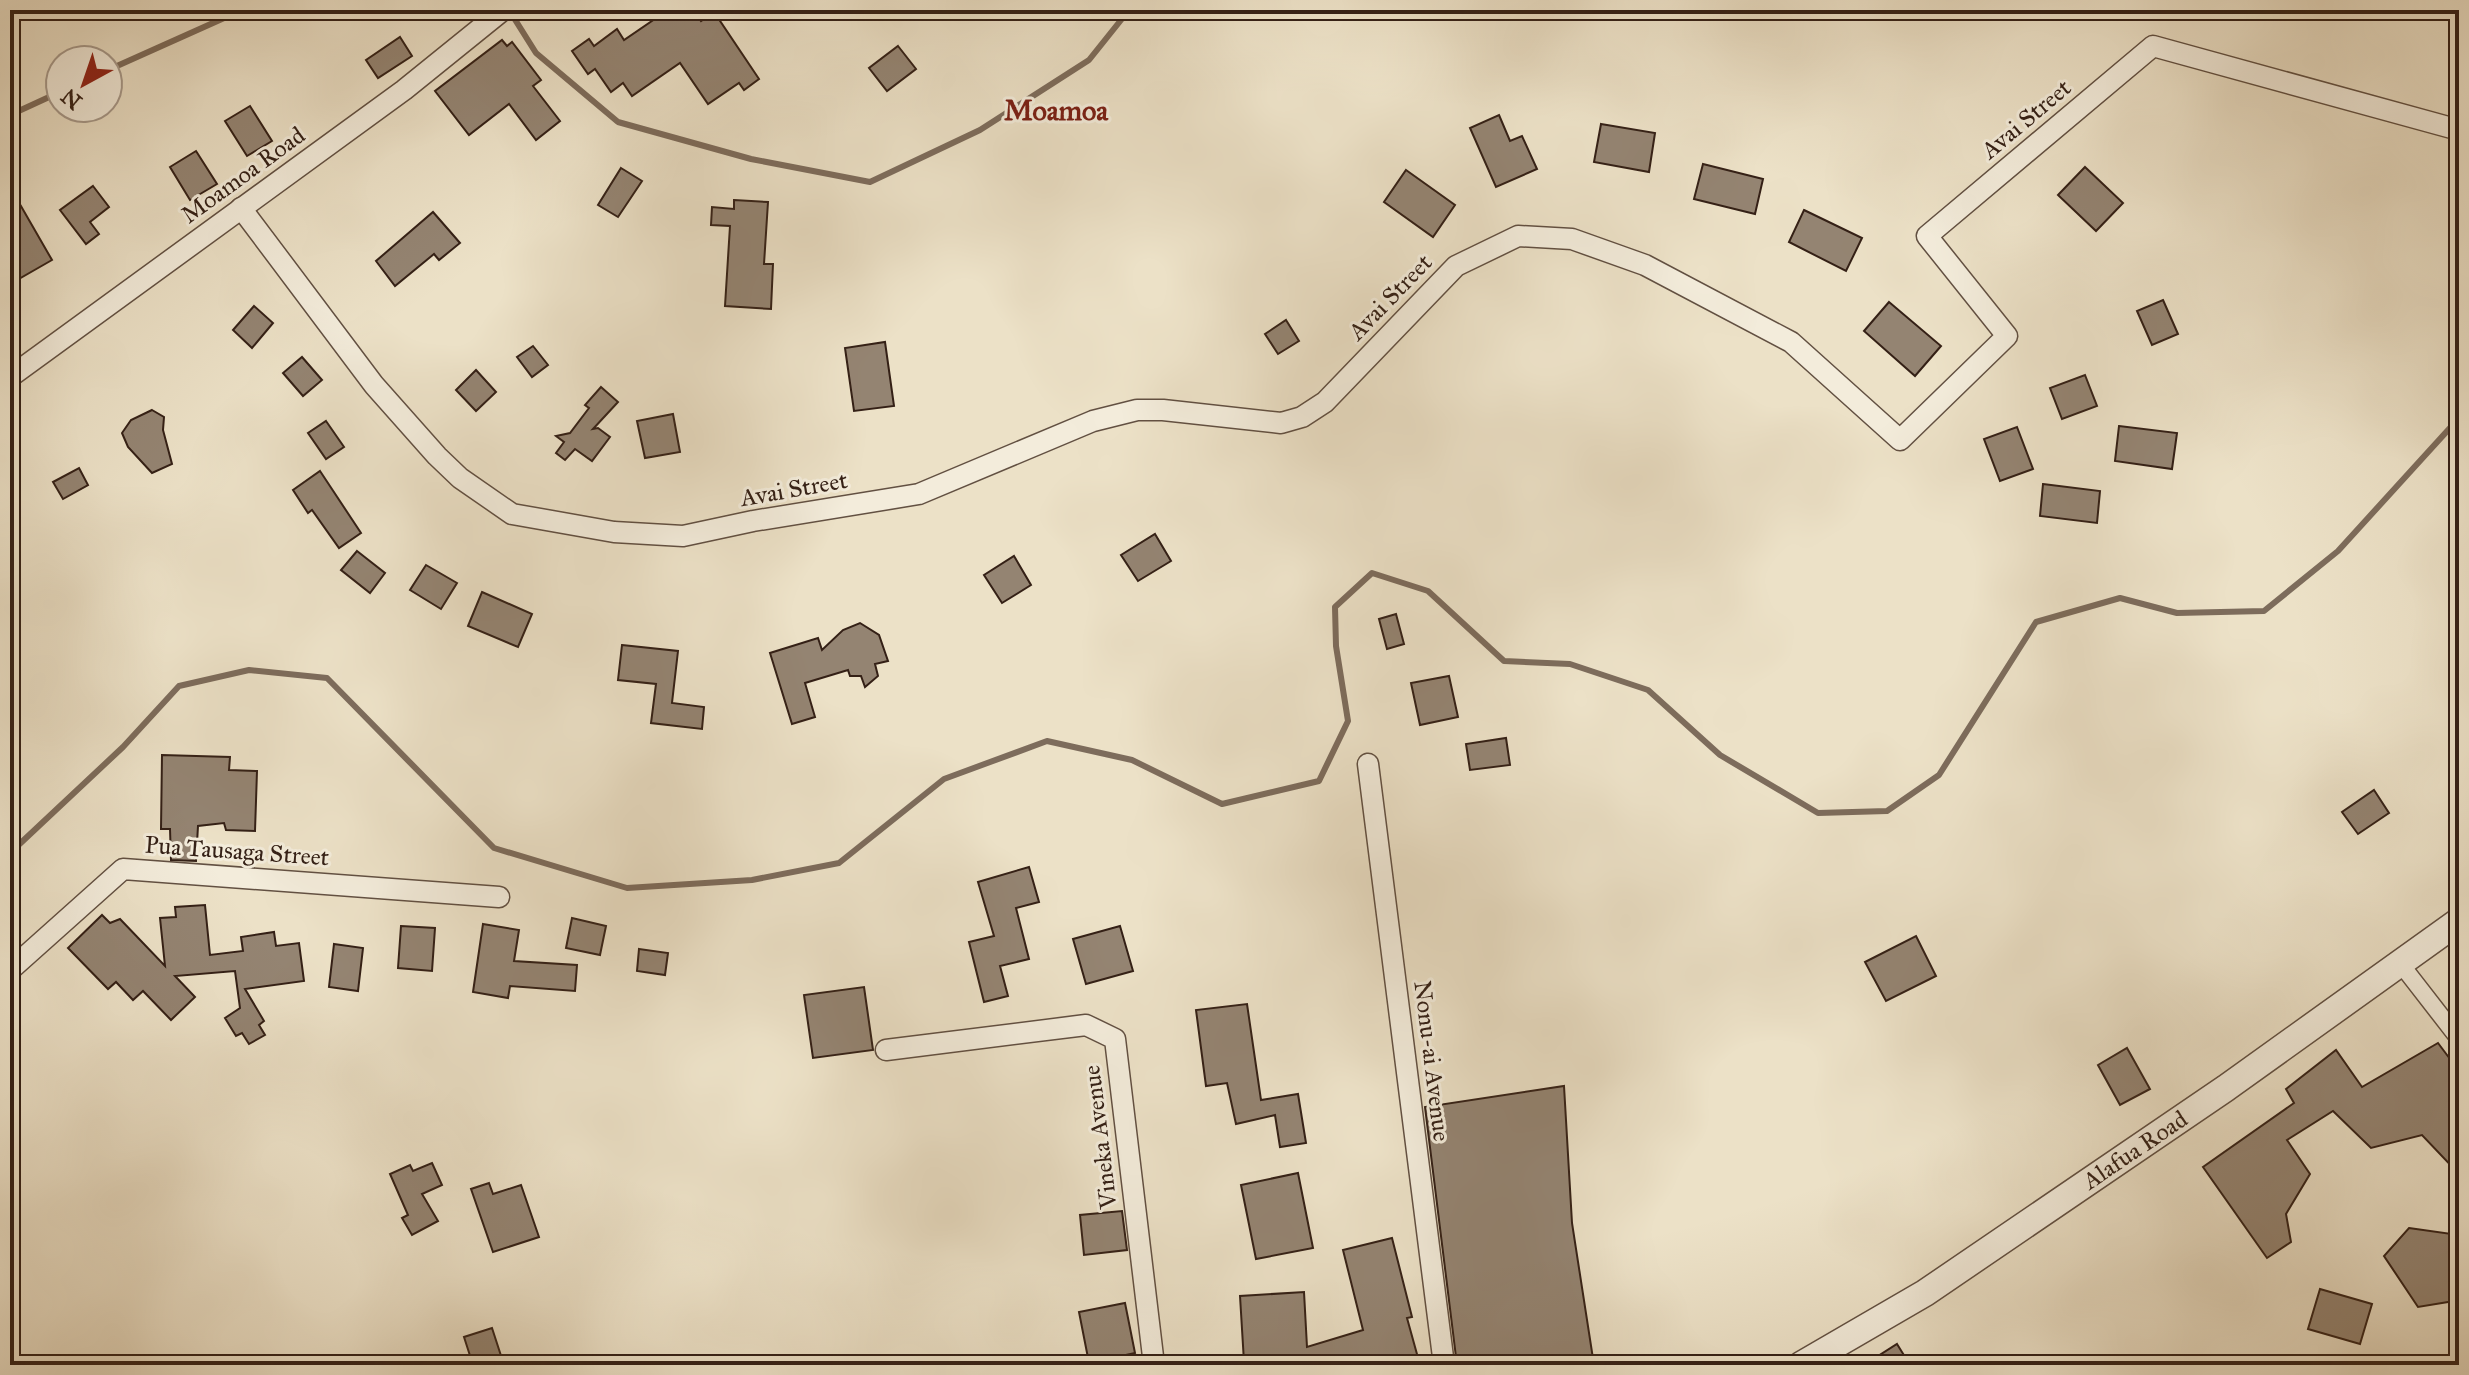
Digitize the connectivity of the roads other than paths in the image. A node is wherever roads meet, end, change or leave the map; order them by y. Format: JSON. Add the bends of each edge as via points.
{"nodes":[{"id":1,"x":497,"y":14,"type":"edge"},
{"id":2,"x":2459,"y":130,"type":"edge"},
{"id":3,"x":241,"y":208,"type":"junction"},
{"id":4,"x":10,"y":377,"type":"edge"},
{"id":5,"x":1368,"y":764,"type":"dead end"},
{"id":6,"x":499,"y":897,"type":"dead end"},
{"id":7,"x":2459,"y":921,"type":"edge"},
{"id":8,"x":2400,"y":963,"type":"junction"},
{"id":9,"x":10,"y":970,"type":"edge"},
{"id":10,"x":2459,"y":1039,"type":"edge"},
{"id":11,"x":886,"y":1050,"type":"dead end"},
{"id":12,"x":1154,"y":1365,"type":"edge"},
{"id":13,"x":1444,"y":1365,"type":"edge"},
{"id":14,"x":1801,"y":1365,"type":"edge"}],
"edges":[{"from":1,"to":3,"type":"street","name":"Moamoa Road","via":[[404,90]]},
{"from":2,"to":3,"type":"street","name":"Avai Street","via":[[2153,46],[1927,236],[2007,336],[1900,440],[1791,342],[1645,265],[1572,239],[1518,236],[1456,266],[1325,402],[1302,417],[1281,423],[1137,410],[1093,421],[919,494],[683,536],[614,532],[512,514],[460,478],[374,385]]},
{"from":3,"to":4,"type":"street","name":"Moamoa Road"},
{"from":5,"to":13,"type":"street","name":"Nonu-ai Avenue"},
{"from":6,"to":9,"type":"street","name":"Pua Tausaga Street","via":[[123,869]]},
{"from":7,"to":8,"type":"street","name":"Alafua Road"},
{"from":8,"to":10,"type":"street"},
{"from":8,"to":14,"type":"street","name":"Alafua Road","via":[[1925,1293]]},
{"from":11,"to":12,"type":"street","name":"Vineka Avenue","via":[[1086,1025],[1115,1039]]}]}
